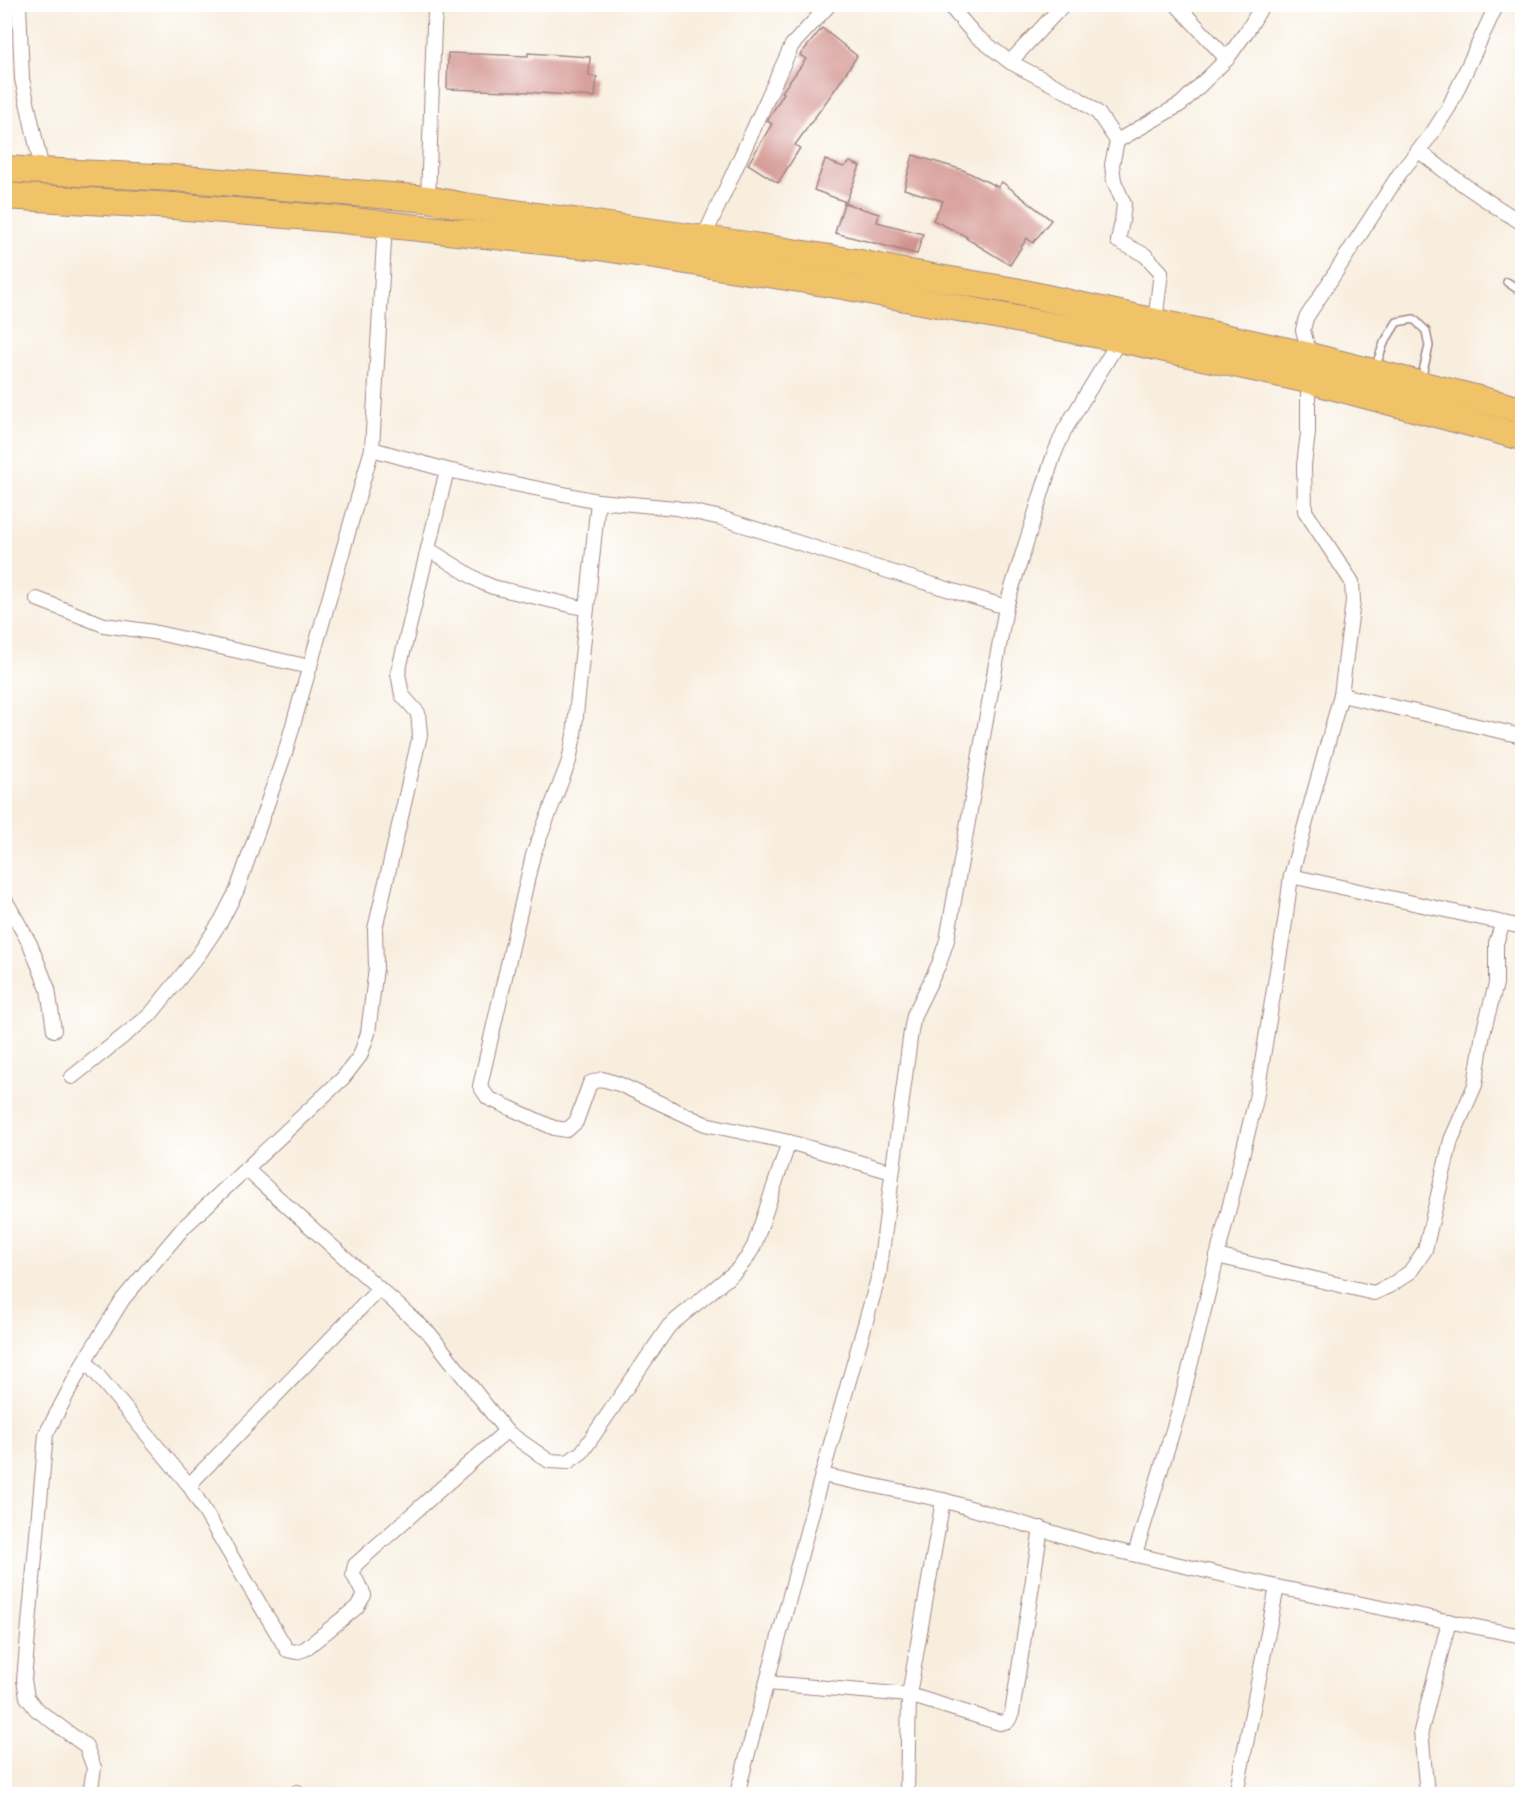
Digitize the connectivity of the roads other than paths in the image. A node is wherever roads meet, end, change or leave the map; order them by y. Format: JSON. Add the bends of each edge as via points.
{"nodes":[{"id":1,"x":19,"y":4,"type":"edge"},
{"id":2,"x":436,"y":4,"type":"edge"},
{"id":3,"x":830,"y":4,"type":"edge"},
{"id":4,"x":948,"y":4,"type":"edge"},
{"id":5,"x":1064,"y":4,"type":"edge"},
{"id":6,"x":1176,"y":4,"type":"edge"},
{"id":7,"x":1263,"y":4,"type":"edge"},
{"id":8,"x":1496,"y":5,"type":"edge"},
{"id":9,"x":1227,"y":59,"type":"junction"},
{"id":10,"x":1010,"y":62,"type":"junction"},
{"id":11,"x":1117,"y":141,"type":"junction"},
{"id":12,"x":1418,"y":150,"type":"junction"},
{"id":13,"x":4,"y":169,"type":"edge"},
{"id":14,"x":42,"y":170,"type":"junction"},
{"id":15,"x":4,"y":196,"type":"edge"},
{"id":16,"x":428,"y":199,"type":"junction"},
{"id":17,"x":1522,"y":223,"type":"edge"},
{"id":18,"x":385,"y":224,"type":"junction"},
{"id":19,"x":703,"y":238,"type":"junction"},
{"id":20,"x":1507,"y":282,"type":"dead end"},
{"id":21,"x":1522,"y":292,"type":"edge"},
{"id":22,"x":1155,"y":322,"type":"junction"},
{"id":23,"x":1120,"y":339,"type":"junction"},
{"id":24,"x":1309,"y":368,"type":"junction"},
{"id":25,"x":1374,"y":371,"type":"junction"},
{"id":26,"x":1420,"y":383,"type":"junction"},
{"id":27,"x":1522,"y":410,"type":"edge"},
{"id":28,"x":1522,"y":436,"type":"edge"},
{"id":29,"x":372,"y":449,"type":"junction"},
{"id":30,"x":447,"y":470,"type":"junction"},
{"id":31,"x":598,"y":501,"type":"junction"},
{"id":32,"x":428,"y":549,"type":"junction"},
{"id":33,"x":37,"y":599,"type":"dead end"},
{"id":34,"x":1006,"y":607,"type":"junction"},
{"id":35,"x":587,"y":609,"type":"junction"},
{"id":36,"x":310,"y":667,"type":"junction"},
{"id":37,"x":1341,"y":695,"type":"junction"},
{"id":38,"x":1522,"y":736,"type":"edge"},
{"id":39,"x":1291,"y":876,"type":"junction"},
{"id":40,"x":4,"y":898,"type":"edge"},
{"id":41,"x":1503,"y":923,"type":"junction"},
{"id":42,"x":1522,"y":927,"type":"edge"},
{"id":43,"x":54,"y":1030,"type":"dead end"},
{"id":44,"x":72,"y":1077,"type":"dead end"},
{"id":45,"x":789,"y":1142,"type":"junction"},
{"id":46,"x":246,"y":1169,"type":"junction"},
{"id":47,"x":892,"y":1172,"type":"junction"},
{"id":48,"x":1217,"y":1256,"type":"junction"},
{"id":49,"x":379,"y":1289,"type":"junction"},
{"id":50,"x":85,"y":1360,"type":"junction"},
{"id":51,"x":506,"y":1431,"type":"junction"},
{"id":52,"x":822,"y":1475,"type":"junction"},
{"id":53,"x":189,"y":1485,"type":"junction"},
{"id":54,"x":943,"y":1500,"type":"junction"},
{"id":55,"x":1041,"y":1528,"type":"junction"},
{"id":56,"x":1135,"y":1554,"type":"junction"},
{"id":57,"x":1277,"y":1587,"type":"junction"},
{"id":58,"x":1449,"y":1621,"type":"junction"},
{"id":59,"x":1522,"y":1636,"type":"edge"},
{"id":60,"x":767,"y":1683,"type":"junction"},
{"id":61,"x":909,"y":1695,"type":"junction"},
{"id":62,"x":92,"y":1794,"type":"edge"},
{"id":63,"x":737,"y":1794,"type":"edge"},
{"id":64,"x":907,"y":1794,"type":"edge"},
{"id":65,"x":1236,"y":1794,"type":"edge"},
{"id":66,"x":1427,"y":1794,"type":"edge"}],
"edges":[{"from":1,"to":14,"type":"street","via":[[22,78]]},
{"from":2,"to":16,"type":"street"},
{"from":3,"to":19,"type":"street","via":[[792,45]]},
{"from":4,"to":10,"type":"street","via":[[975,35]]},
{"from":5,"to":10,"type":"street"},
{"from":6,"to":9,"type":"street"},
{"from":7,"to":9,"type":"street"},
{"from":8,"to":12,"type":"street","via":[[1449,107]]},
{"from":9,"to":11,"type":"street","via":[[1181,104]]},
{"from":10,"to":11,"type":"street","via":[[1075,96],[1098,113]]},
{"from":11,"to":22,"type":"street","via":[[1112,165],[1124,204],[1118,241],[1145,255],[1161,272]]},
{"from":12,"to":17,"type":"street"},
{"from":12,"to":24,"type":"street","via":[[1306,318],[1303,330]]},
{"from":13,"to":14,"type":"highway"},
{"from":14,"to":16,"type":"highway"},
{"from":15,"to":18,"type":"highway"},
{"from":16,"to":19,"type":"highway"},
{"from":18,"to":23,"type":"highway","via":[[599,247],[843,286]]},
{"from":18,"to":29,"type":"street"},
{"from":19,"to":22,"type":"highway","via":[[855,261]]},
{"from":20,"to":21,"type":"lane"},
{"from":22,"to":24,"type":"highway"},
{"from":23,"to":24,"type":"highway"},
{"from":23,"to":34,"type":"street","via":[[1064,430]]},
{"from":24,"to":25,"type":"highway"},
{"from":24,"to":28,"type":"highway"},
{"from":24,"to":37,"type":"street","via":[[1305,511],[1352,582]]},
{"from":25,"to":26,"type":"highway"},
{"from":25,"to":26,"type":"lane","via":[[1396,322],[1414,319],[1426,331],[1429,346]]},
{"from":26,"to":27,"type":"highway"},
{"from":29,"to":30,"type":"street"},
{"from":29,"to":36,"type":"street"},
{"from":30,"to":31,"type":"street"},
{"from":30,"to":32,"type":"street"},
{"from":31,"to":34,"type":"street","via":[[676,508],[721,518]]},
{"from":31,"to":35,"type":"street"},
{"from":32,"to":35,"type":"street","via":[[493,587]]},
{"from":32,"to":46,"type":"street","via":[[398,673],[402,695],[418,713],[420,735],[375,929],[376,968],[368,1033],[360,1056],[343,1078]]},
{"from":33,"to":36,"type":"street","via":[[104,625]]},
{"from":34,"to":47,"type":"street","via":[[947,940],[914,1015]]},
{"from":35,"to":45,"type":"street","via":[[569,761],[533,855],[480,1086],[488,1098],[554,1128],[567,1130],[576,1122],[590,1083],[602,1079],[705,1124]]},
{"from":36,"to":44,"type":"street","via":[[237,890],[221,921],[150,1015]]},
{"from":37,"to":38,"type":"street"},
{"from":37,"to":39,"type":"street"},
{"from":39,"to":41,"type":"street"},
{"from":39,"to":48,"type":"street","via":[[1256,1099]]},
{"from":40,"to":43,"type":"street","via":[[30,944],[48,989]]},
{"from":41,"to":42,"type":"street"},
{"from":41,"to":48,"type":"street","via":[[1496,943],[1496,984],[1475,1085],[1451,1140],[1425,1250],[1410,1272],[1374,1293]]},
{"from":45,"to":47,"type":"street"},
{"from":45,"to":51,"type":"street","via":[[747,1258],[669,1326],[582,1452],[568,1462],[549,1461]]},
{"from":46,"to":49,"type":"street"},
{"from":46,"to":50,"type":"street","via":[[184,1227],[123,1299]]},
{"from":47,"to":52,"type":"street","via":[[879,1275]]},
{"from":48,"to":56,"type":"street","via":[[1180,1407]]},
{"from":49,"to":51,"type":"street","via":[[430,1334]]},
{"from":49,"to":53,"type":"street"},
{"from":50,"to":53,"type":"street"},
{"from":50,"to":62,"type":"street","via":[[46,1434],[24,1680],[27,1697],[36,1710],[86,1746],[94,1768]]},
{"from":51,"to":53,"type":"street","via":[[355,1565],[353,1574],[364,1595],[357,1607],[296,1652],[287,1650]]},
{"from":52,"to":54,"type":"street"},
{"from":52,"to":60,"type":"street"},
{"from":54,"to":55,"type":"street"},
{"from":54,"to":61,"type":"street"},
{"from":55,"to":56,"type":"street"},
{"from":55,"to":61,"type":"street","via":[[1008,1721],[1000,1723]]},
{"from":56,"to":57,"type":"street"},
{"from":57,"to":58,"type":"street"},
{"from":57,"to":65,"type":"street"},
{"from":58,"to":59,"type":"street"},
{"from":58,"to":66,"type":"street","via":[[1420,1731]]},
{"from":60,"to":61,"type":"street"},
{"from":60,"to":63,"type":"street"},
{"from":61,"to":64,"type":"street"}]}
